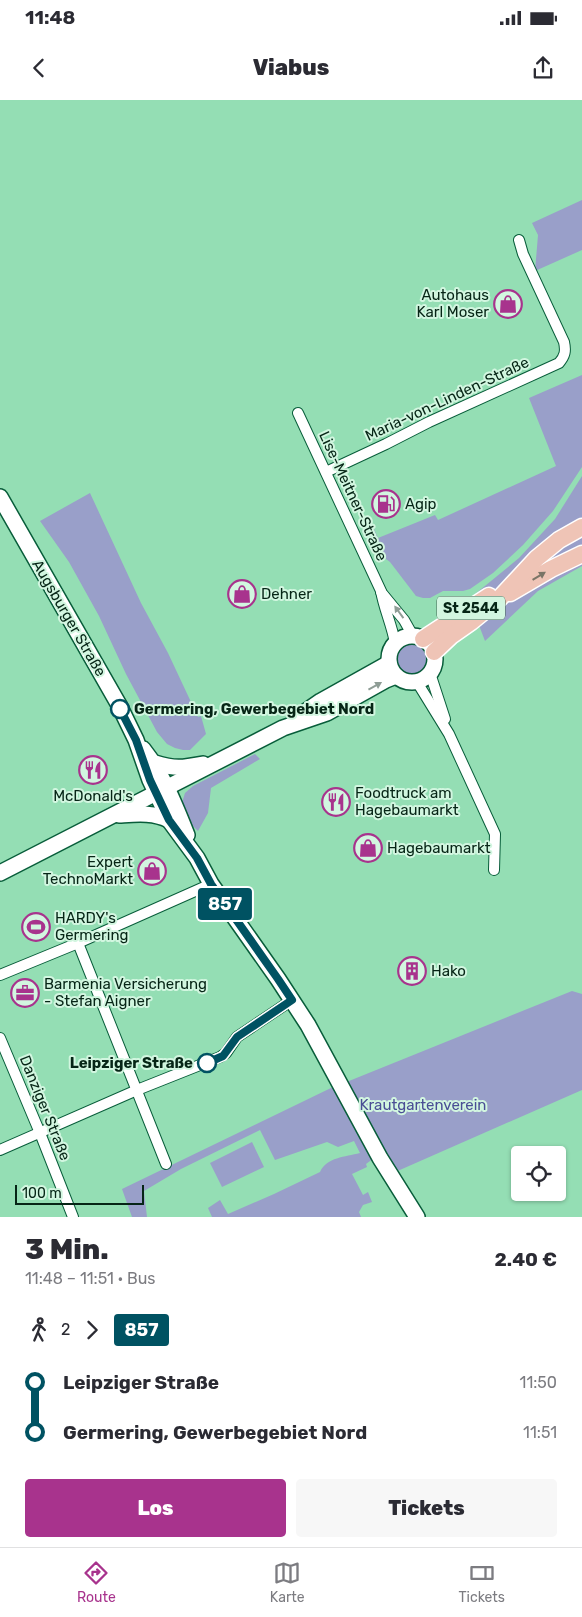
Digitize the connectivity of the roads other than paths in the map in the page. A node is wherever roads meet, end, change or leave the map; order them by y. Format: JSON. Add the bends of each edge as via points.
{"nodes":[{"id":1,"x":519,"y":240,"type":"dead end"},
{"id":2,"x":298,"y":414,"type":"dead end"},
{"id":3,"x":326,"y":472,"type":"junction"},
{"id":4,"x":0,"y":497,"type":"edge"},
{"id":5,"x":582,"y":527,"type":"edge"},
{"id":6,"x":582,"y":554,"type":"edge"},
{"id":7,"x":518,"y":577,"type":"junction"},
{"id":8,"x":381,"y":591,"type":"junction"},
{"id":9,"x":498,"y":600,"type":"junction"},
{"id":10,"x":418,"y":637,"type":"junction"},
{"id":11,"x":395,"y":642,"type":"junction"},
{"id":12,"x":434,"y":652,"type":"junction"},
{"id":13,"x":392,"y":669,"type":"junction"},
{"id":14,"x":430,"y":673,"type":"junction"},
{"id":15,"x":417,"y":682,"type":"junction"},
{"id":16,"x":449,"y":734,"type":"junction"},
{"id":17,"x":136,"y":740,"type":"junction"},
{"id":18,"x":214,"y":762,"type":"junction"},
{"id":19,"x":155,"y":763,"type":"junction"},
{"id":20,"x":161,"y":791,"type":"junction"},
{"id":21,"x":116,"y":815,"type":"junction"},
{"id":22,"x":169,"y":820,"type":"junction"},
{"id":23,"x":197,"y":858,"type":"junction"},
{"id":24,"x":494,"y":870,"type":"dead end"},
{"id":25,"x":0,"y":873,"type":"edge"},
{"id":26,"x":211,"y":884,"type":"junction"},
{"id":27,"x":78,"y":943,"type":"junction"},
{"id":28,"x":0,"y":975,"type":"edge"},
{"id":29,"x":292,"y":1000,"type":"junction"},
{"id":30,"x":0,"y":1038,"type":"edge"},
{"id":31,"x":137,"y":1090,"type":"junction"},
{"id":32,"x":40,"y":1133,"type":"junction"},
{"id":33,"x":0,"y":1150,"type":"edge"},
{"id":34,"x":166,"y":1164,"type":"dead end"},
{"id":35,"x":73,"y":1217,"type":"edge"},
{"id":36,"x":417,"y":1217,"type":"edge"}],
"edges":[{"from":1,"to":3,"type":"street","name":"Maria-von-Linden-Straße","via":[[566,348],[559,363]]},
{"from":2,"to":3,"type":"street","name":"Lise-Meitner-Straße"},
{"from":3,"to":8,"type":"street","name":"Lise-Meitner-Straße"},
{"from":4,"to":17,"type":"street","name":"Augsburger Straße","via":[[91,654]]},
{"from":5,"to":7,"type":"main road","number":"St 2544","via":[[559,540]]},
{"from":9,"to":6,"type":"main road","one_way":true},
{"from":7,"to":9,"type":"main road","number":"St 2544"},
{"from":7,"to":10,"type":"main road","number":"St 2544"},
{"from":10,"to":8,"type":"street","name":"Lise-Meitner-Straße","one_way":true},
{"from":8,"to":11,"type":"street","name":"Lise-Meitner-Straße"},
{"from":9,"to":12,"type":"main road","number":"St 2544"},
{"from":10,"to":11,"type":"street","number":"St 2544","via":[[404,637]]},
{"from":10,"to":12,"type":"street"},
{"from":11,"to":13,"type":"street","via":[[391,649]]},
{"from":12,"to":14,"type":"street","via":[[434,666]]},
{"from":13,"to":15,"type":"street","via":[[406,682]]},
{"from":13,"to":18,"type":"street","via":[[321,701],[283,728]]},
{"from":14,"to":15,"type":"street"},
{"from":14,"to":16,"type":"street"},
{"from":15,"to":16,"type":"street"},
{"from":16,"to":24,"type":"street","via":[[495,834]]},
{"from":17,"to":19,"type":"street","name":"Augsburger Straße"},
{"from":17,"to":20,"type":"street","name":"Augsburger Straße","via":[[150,780]]},
{"from":18,"to":19,"type":"street","via":[[180,768]]},
{"from":18,"to":20,"type":"street"},
{"from":19,"to":20,"type":"street","name":"Augsburger Straße"},
{"from":20,"to":21,"type":"street"},
{"from":20,"to":22,"type":"street"},
{"from":20,"to":23,"type":"street"},
{"from":21,"to":22,"type":"street","via":[[154,815]]},
{"from":21,"to":25,"type":"street"},
{"from":22,"to":23,"type":"street"},
{"from":23,"to":26,"type":"street"},
{"from":26,"to":27,"type":"street"},
{"from":26,"to":29,"type":"street"},
{"from":27,"to":28,"type":"street"},
{"from":27,"to":31,"type":"street"},
{"from":29,"to":31,"type":"street","via":[[237,1037],[223,1056]]},
{"from":29,"to":36,"type":"street","via":[[380,1158]]},
{"from":30,"to":32,"type":"street","name":"Danziger Straße"},
{"from":31,"to":32,"type":"street"},
{"from":31,"to":34,"type":"street"},
{"from":32,"to":33,"type":"street"},
{"from":32,"to":35,"type":"street","name":"Danziger Straße"}]}
